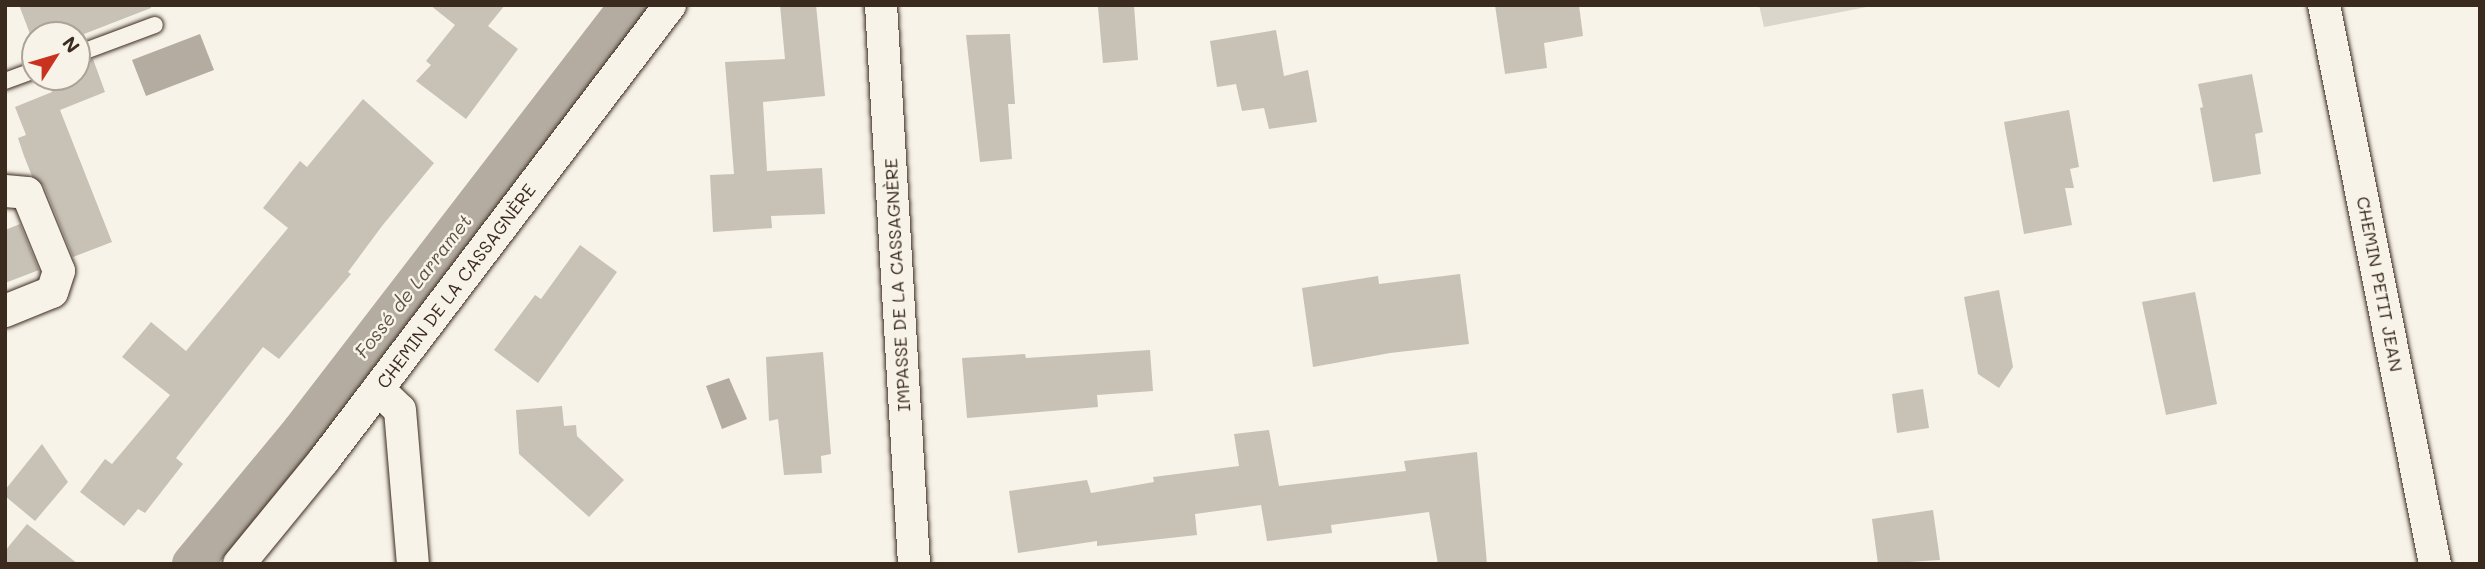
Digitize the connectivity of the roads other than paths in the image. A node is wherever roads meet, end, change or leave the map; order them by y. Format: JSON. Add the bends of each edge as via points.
{"nodes":[{"id":1,"x":670,"y":5,"type":"edge"},
{"id":2,"x":881,"y":5,"type":"edge"},
{"id":3,"x":2324,"y":5,"type":"edge"},
{"id":4,"x":155,"y":25,"type":"dead end"},
{"id":5,"x":91,"y":49,"type":"edge"},
{"id":6,"x":5,"y":191,"type":"edge"},
{"id":7,"x":5,"y":311,"type":"edge"},
{"id":8,"x":378,"y":389,"type":"junction"},
{"id":9,"x":239,"y":564,"type":"edge"},
{"id":10,"x":413,"y":564,"type":"edge"},
{"id":11,"x":914,"y":564,"type":"edge"},
{"id":12,"x":2435,"y":564,"type":"edge"}],
"edges":[{"from":1,"to":8,"type":"street","name":"CHEMIN DE LA CASSAGNÈRE"},
{"from":2,"to":11,"type":"street","name":"IMPASSE DE LA CASSAGNÈRE"},
{"from":3,"to":12,"type":"street","name":"CHEMIN PETIT JEAN"},
{"from":4,"to":5,"type":"lane"},
{"from":6,"to":7,"type":"street","via":[[27,193],[59,271],[52,292]]},
{"from":8,"to":9,"type":"street","name":"CHEMIN DE LA CASSAGNÈRE"},
{"from":8,"to":10,"type":"street","via":[[400,410]]}]}
